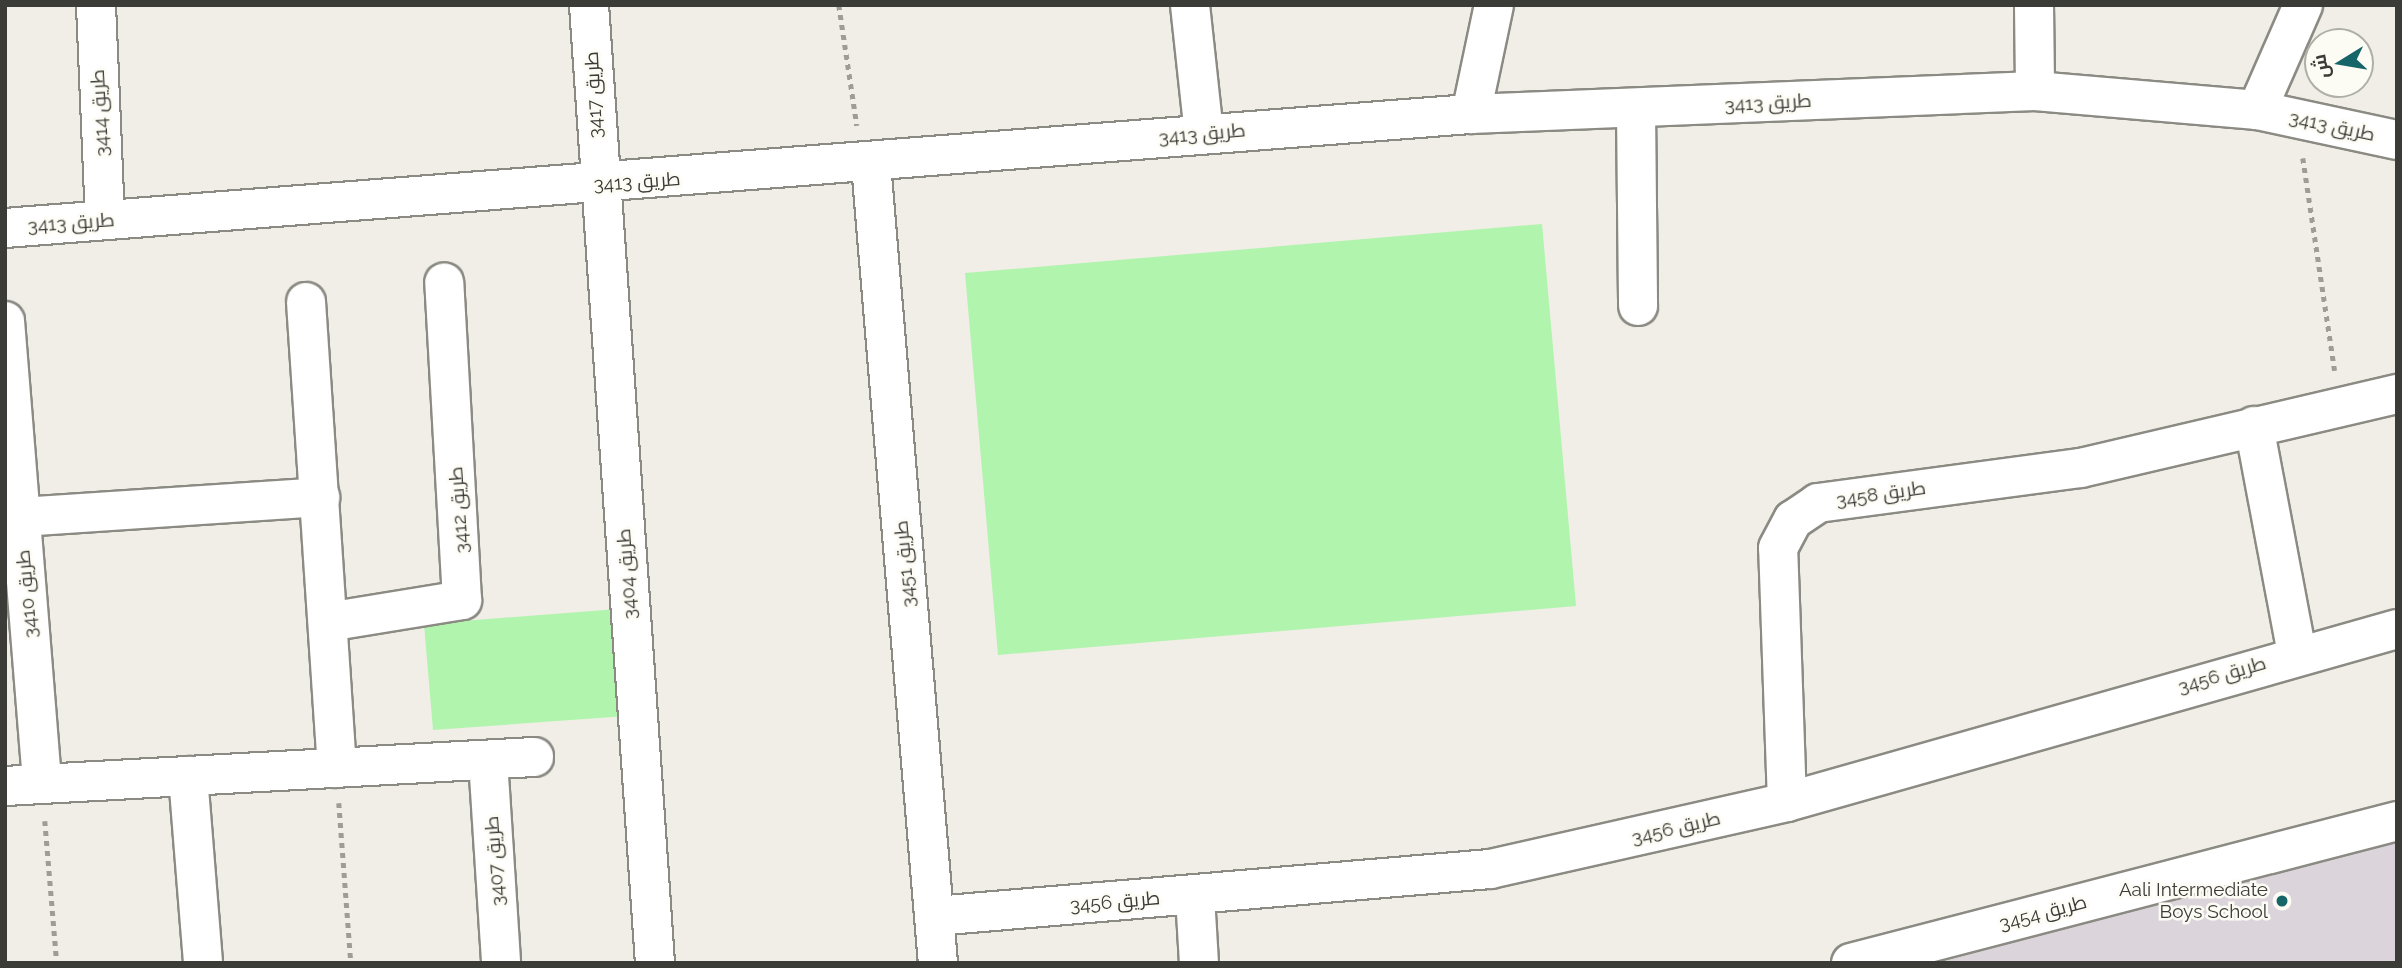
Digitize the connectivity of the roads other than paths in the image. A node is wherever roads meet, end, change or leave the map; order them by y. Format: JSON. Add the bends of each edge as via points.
{"nodes":[{"id":1,"x":96,"y":5,"type":"edge"},
{"id":2,"x":589,"y":5,"type":"edge"},
{"id":3,"x":1190,"y":5,"type":"edge"},
{"id":4,"x":1494,"y":5,"type":"edge"},
{"id":5,"x":2034,"y":5,"type":"edge"},
{"id":6,"x":2304,"y":5,"type":"edge"},
{"id":7,"x":2035,"y":91,"type":"junction"},
{"id":8,"x":1636,"y":109,"type":"junction"},
{"id":9,"x":2257,"y":110,"type":"junction"},
{"id":10,"x":1471,"y":114,"type":"junction"},
{"id":11,"x":1205,"y":133,"type":"junction"},
{"id":12,"x":2397,"y":140,"type":"edge"},
{"id":13,"x":867,"y":165,"type":"junction"},
{"id":14,"x":599,"y":185,"type":"junction"},
{"id":15,"x":105,"y":220,"type":"junction"},
{"id":16,"x":5,"y":228,"type":"edge"},
{"id":17,"x":444,"y":283,"type":"dead end"},
{"id":18,"x":306,"y":302,"type":"dead end"},
{"id":19,"x":1638,"y":306,"type":"dead end"},
{"id":20,"x":5,"y":321,"type":"edge"},
{"id":21,"x":2397,"y":394,"type":"edge"},
{"id":22,"x":2254,"y":426,"type":"junction"},
{"id":23,"x":320,"y":497,"type":"junction"},
{"id":24,"x":21,"y":517,"type":"junction"},
{"id":25,"x":328,"y":622,"type":"junction"},
{"id":26,"x":2397,"y":629,"type":"edge"},
{"id":27,"x":2297,"y":653,"type":"junction"},
{"id":28,"x":534,"y":757,"type":"dead end"},
{"id":29,"x":488,"y":760,"type":"junction"},
{"id":30,"x":337,"y":768,"type":"junction"},
{"id":31,"x":188,"y":776,"type":"junction"},
{"id":32,"x":43,"y":784,"type":"junction"},
{"id":33,"x":5,"y":786,"type":"edge"},
{"id":34,"x":1787,"y":802,"type":"junction"},
{"id":35,"x":2397,"y":821,"type":"edge"},
{"id":36,"x":1195,"y":896,"type":"junction"},
{"id":37,"x":935,"y":916,"type":"junction"},
{"id":38,"x":203,"y":963,"type":"edge"},
{"id":39,"x":501,"y":963,"type":"edge"},
{"id":40,"x":655,"y":963,"type":"edge"},
{"id":41,"x":938,"y":963,"type":"edge"},
{"id":42,"x":1199,"y":963,"type":"edge"},
{"id":43,"x":1851,"y":963,"type":"edge"}],
"edges":[{"from":1,"to":15,"type":"street","name":"طريق 3414"},
{"from":2,"to":14,"type":"street","name":"طريق 3417"},
{"from":3,"to":11,"type":"street"},
{"from":4,"to":10,"type":"street"},
{"from":5,"to":7,"type":"street"},
{"from":6,"to":9,"type":"street"},
{"from":7,"to":8,"type":"street","name":"طريق 3413"},
{"from":7,"to":9,"type":"street","name":"طريق 3413"},
{"from":8,"to":10,"type":"street","name":"طريق 3413"},
{"from":8,"to":19,"type":"street"},
{"from":9,"to":12,"type":"street","name":"طريق 3413"},
{"from":10,"to":11,"type":"street","name":"طريق 3413"},
{"from":11,"to":13,"type":"street","name":"طريق 3413"},
{"from":13,"to":14,"type":"street","name":"طريق 3413"},
{"from":13,"to":37,"type":"street","name":"طريق 3451"},
{"from":14,"to":15,"type":"street","name":"طريق 3413"},
{"from":14,"to":40,"type":"street","name":"طريق 3404"},
{"from":15,"to":16,"type":"street","name":"طريق 3413"},
{"from":17,"to":25,"type":"street","name":"طريق 3412","via":[[462,600]]},
{"from":18,"to":23,"type":"street"},
{"from":20,"to":24,"type":"street","name":"طريق 3410"},
{"from":21,"to":22,"type":"street","name":"طريق 3458"},
{"from":22,"to":27,"type":"street"},
{"from":22,"to":34,"type":"street","name":"طريق 3458","via":[[2081,468],[1818,503],[1793,520],[1778,548],[1777,580]]},
{"from":23,"to":24,"type":"street"},
{"from":23,"to":25,"type":"street"},
{"from":24,"to":32,"type":"street","name":"طريق 3410"},
{"from":25,"to":30,"type":"street"},
{"from":26,"to":27,"type":"street","name":"طريق 3456"},
{"from":27,"to":34,"type":"street","name":"طريق 3456"},
{"from":28,"to":29,"type":"street"},
{"from":29,"to":30,"type":"street"},
{"from":29,"to":39,"type":"street","name":"طريق 3407"},
{"from":30,"to":31,"type":"street"},
{"from":31,"to":32,"type":"street"},
{"from":31,"to":38,"type":"street"},
{"from":32,"to":33,"type":"street"},
{"from":34,"to":36,"type":"street","name":"طريق 3456","via":[[1490,869]]},
{"from":35,"to":43,"type":"street","name":"طريق 3454"},
{"from":36,"to":37,"type":"street","name":"طريق 3456"},
{"from":36,"to":42,"type":"street"},
{"from":37,"to":41,"type":"street","name":"طريق 3451"}]}
